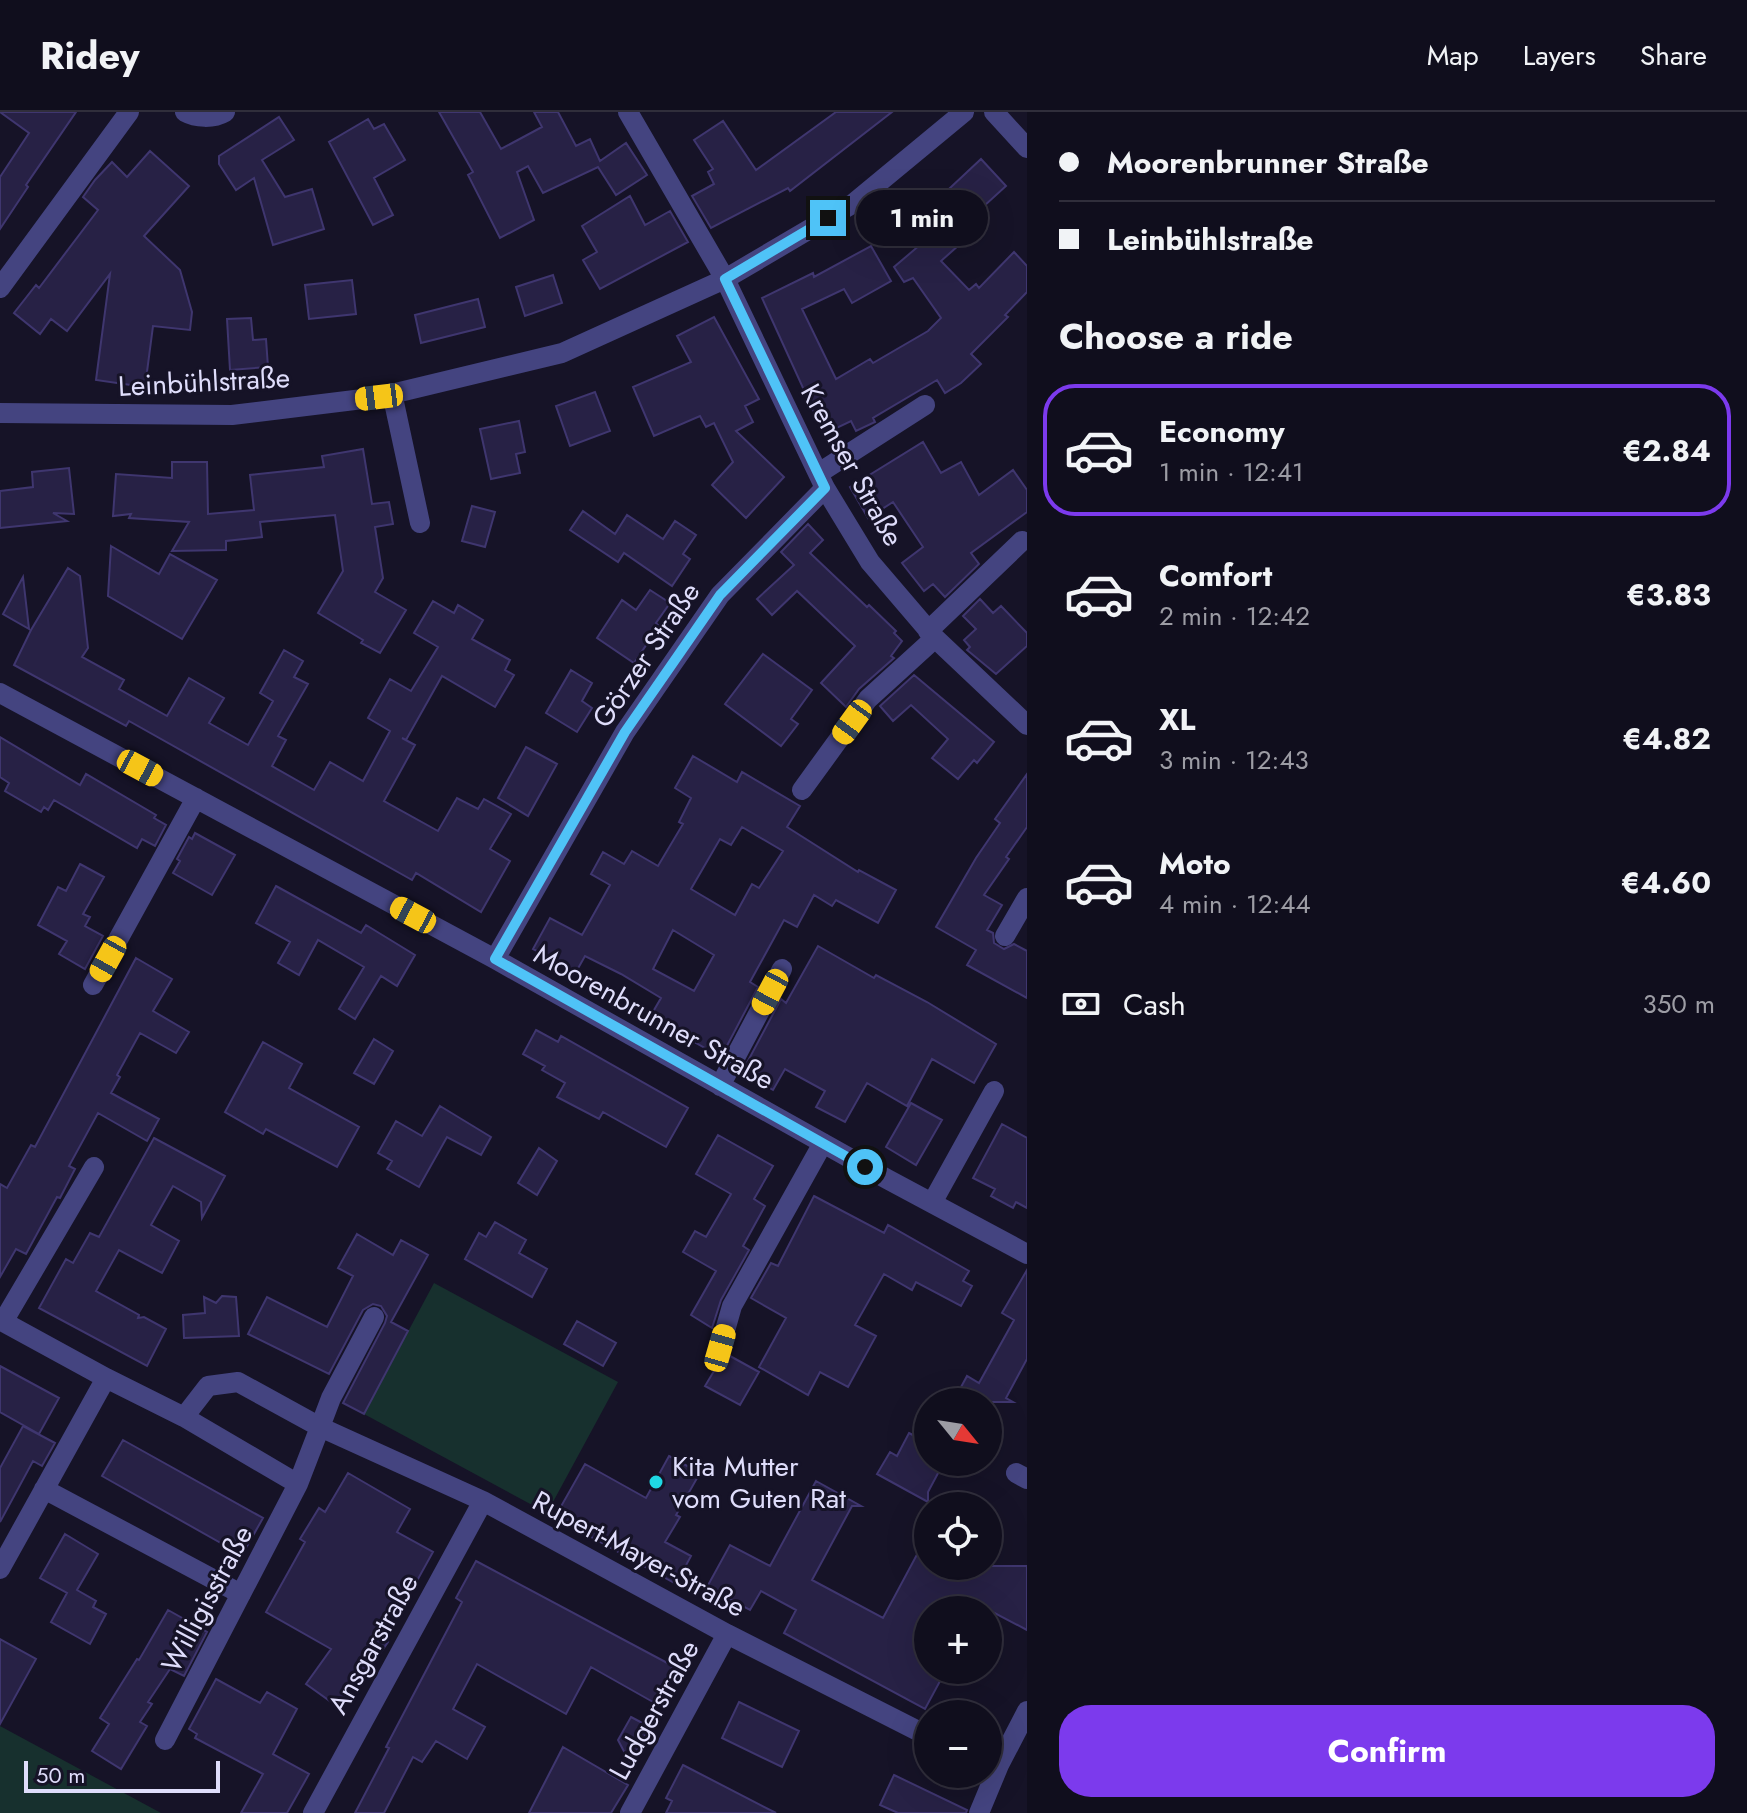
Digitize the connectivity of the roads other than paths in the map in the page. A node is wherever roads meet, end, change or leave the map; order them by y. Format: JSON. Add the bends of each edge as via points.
{"nodes":[{"id":1,"x":129,"y":112,"type":"edge"},
{"id":2,"x":185,"y":112,"type":"edge"},
{"id":3,"x":225,"y":112,"type":"edge"},
{"id":4,"x":628,"y":112,"type":"edge"},
{"id":5,"x":964,"y":112,"type":"edge"},
{"id":6,"x":994,"y":112,"type":"edge"},
{"id":7,"x":1027,"y":148,"type":"edge"},
{"id":8,"x":725,"y":279,"type":"junction"},
{"id":9,"x":0,"y":288,"type":"edge"},
{"id":10,"x":392,"y":393,"type":"junction"},
{"id":11,"x":925,"y":405,"type":"dead end"},
{"id":12,"x":0,"y":413,"type":"edge"},
{"id":13,"x":822,"y":480,"type":"junction"},
{"id":14,"x":420,"y":523,"type":"dead end"},
{"id":15,"x":1022,"y":541,"type":"dead end"},
{"id":16,"x":931,"y":635,"type":"junction"},
{"id":17,"x":0,"y":693,"type":"edge"},
{"id":18,"x":1027,"y":725,"type":"edge"},
{"id":19,"x":802,"y":790,"type":"dead end"},
{"id":20,"x":196,"y":798,"type":"junction"},
{"id":21,"x":1027,"y":898,"type":"edge"},
{"id":22,"x":1005,"y":936,"type":"dead end"},
{"id":23,"x":495,"y":959,"type":"junction"},
{"id":24,"x":782,"y":969,"type":"dead end"},
{"id":25,"x":93,"y":985,"type":"dead end"},
{"id":26,"x":720,"y":1086,"type":"junction"},
{"id":27,"x":994,"y":1091,"type":"dead end"},
{"id":28,"x":823,"y":1143,"type":"junction"},
{"id":29,"x":94,"y":1167,"type":"dead end"},
{"id":30,"x":932,"y":1203,"type":"junction"},
{"id":31,"x":1027,"y":1254,"type":"edge"},
{"id":32,"x":374,"y":1317,"type":"dead end"},
{"id":33,"x":2,"y":1321,"type":"edge"},
{"id":34,"x":720,"y":1348,"type":"dead end"},
{"id":35,"x":106,"y":1378,"type":"junction"},
{"id":36,"x":184,"y":1417,"type":"junction"},
{"id":37,"x":320,"y":1427,"type":"junction"},
{"id":38,"x":298,"y":1484,"type":"junction"},
{"id":39,"x":44,"y":1489,"type":"junction"},
{"id":40,"x":483,"y":1501,"type":"junction"},
{"id":41,"x":0,"y":1569,"type":"edge"},
{"id":42,"x":241,"y":1594,"type":"junction"},
{"id":43,"x":727,"y":1634,"type":"junction"},
{"id":44,"x":1027,"y":1711,"type":"edge"},
{"id":45,"x":914,"y":1729,"type":"edge"},
{"id":46,"x":165,"y":1740,"type":"dead end"},
{"id":47,"x":1002,"y":1750,"type":"edge"},
{"id":48,"x":986,"y":1788,"type":"edge"},
{"id":49,"x":313,"y":1813,"type":"edge"},
{"id":50,"x":630,"y":1813,"type":"edge"},
{"id":51,"x":979,"y":1813,"type":"edge"}],
"edges":[{"from":1,"to":9,"type":"street"},
{"from":2,"to":3,"type":"street","via":[[195,117]]},
{"from":4,"to":8,"type":"street"},
{"from":5,"to":8,"type":"street","name":"Leinbühlstraße","via":[[854,203]]},
{"from":6,"to":7,"type":"street"},
{"from":8,"to":10,"type":"street","name":"Leinbühlstraße","via":[[562,353]]},
{"from":8,"to":13,"type":"street","name":"Kremser Straße"},
{"from":10,"to":12,"type":"street","name":"Leinbühlstraße","via":[[232,415]]},
{"from":10,"to":14,"type":"street"},
{"from":11,"to":13,"type":"street","name":"Görzer Straße"},
{"from":13,"to":16,"type":"street","name":"Kremser Straße","via":[[870,562]]},
{"from":13,"to":23,"type":"street","name":"Görzer Straße","via":[[720,595],[625,732]]},
{"from":15,"to":16,"type":"street"},
{"from":16,"to":18,"type":"street","name":"Kremser Straße"},
{"from":16,"to":19,"type":"street","via":[[868,699]]},
{"from":17,"to":20,"type":"street","name":"Moorenbrunner Straße"},
{"from":20,"to":23,"type":"street","name":"Moorenbrunner Straße"},
{"from":20,"to":25,"type":"street"},
{"from":21,"to":22,"type":"street"},
{"from":23,"to":26,"type":"street","name":"Moorenbrunner Straße"},
{"from":24,"to":26,"type":"street"},
{"from":26,"to":28,"type":"street","name":"Moorenbrunner Straße"},
{"from":27,"to":30,"type":"street"},
{"from":28,"to":30,"type":"street","name":"Moorenbrunner Straße"},
{"from":28,"to":34,"type":"street","via":[[732,1306]]},
{"from":29,"to":33,"type":"street"},
{"from":30,"to":31,"type":"street","name":"Moorenbrunner Straße"},
{"from":32,"to":37,"type":"street"},
{"from":33,"to":35,"type":"street"},
{"from":35,"to":36,"type":"street"},
{"from":35,"to":39,"type":"street"},
{"from":36,"to":37,"type":"street","name":"Rupert-Mayer-Straße","via":[[208,1386],[238,1382]]},
{"from":36,"to":38,"type":"street"},
{"from":37,"to":38,"type":"street"},
{"from":37,"to":40,"type":"street","name":"Rupert-Mayer-Straße"},
{"from":38,"to":42,"type":"street","name":"Willigisstraße"},
{"from":39,"to":41,"type":"street"},
{"from":39,"to":42,"type":"street"},
{"from":40,"to":43,"type":"street","name":"Rupert-Mayer-Straße"},
{"from":40,"to":49,"type":"street","name":"Ansgarstraße"},
{"from":42,"to":46,"type":"street","name":"Willigisstraße"},
{"from":43,"to":45,"type":"street","name":"Rupert-Mayer-Straße"},
{"from":43,"to":50,"type":"street","name":"Ludgerstraße"},
{"from":44,"to":47,"type":"street"},
{"from":48,"to":51,"type":"street"}]}
